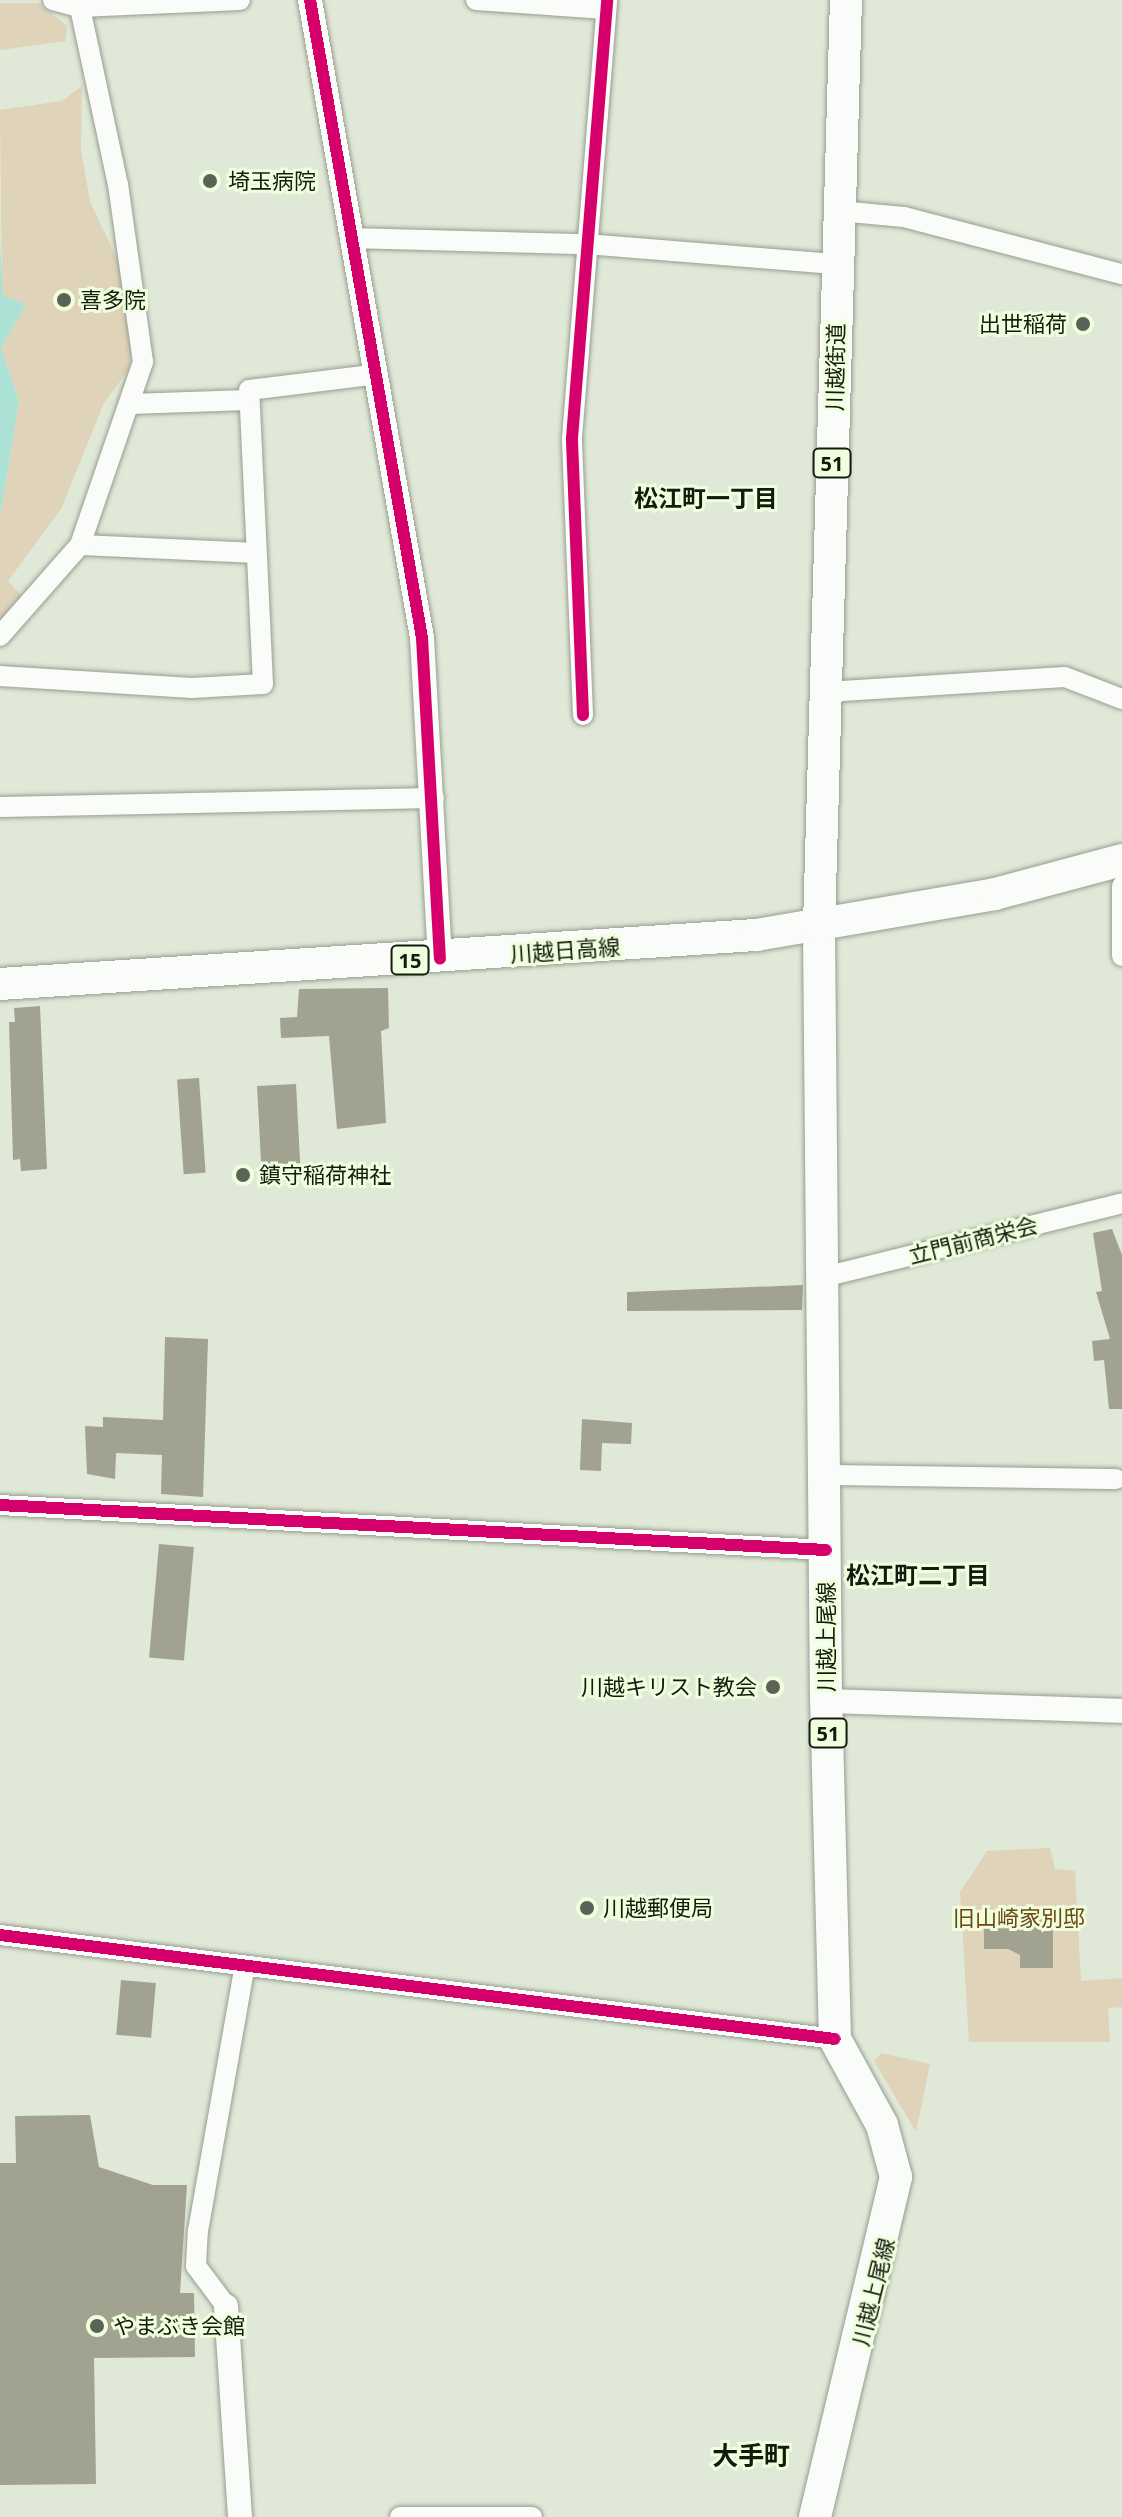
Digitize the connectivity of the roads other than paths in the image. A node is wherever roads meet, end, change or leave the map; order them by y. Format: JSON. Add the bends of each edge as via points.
{"nodes":[{"id":1,"x":53,"y":0,"type":"edge"},
{"id":2,"x":240,"y":0,"type":"edge"},
{"id":3,"x":310,"y":0,"type":"edge"},
{"id":4,"x":476,"y":0,"type":"edge"},
{"id":5,"x":846,"y":0,"type":"edge"},
{"id":6,"x":607,"y":5,"type":"edge"},
{"id":7,"x":80,"y":7,"type":"junction"},
{"id":8,"x":839,"y":211,"type":"junction"},
{"id":9,"x":350,"y":238,"type":"junction"},
{"id":10,"x":586,"y":244,"type":"junction"},
{"id":11,"x":837,"y":264,"type":"junction"},
{"id":12,"x":1122,"y":274,"type":"edge"},
{"id":13,"x":372,"y":375,"type":"junction"},
{"id":14,"x":245,"y":400,"type":"junction"},
{"id":15,"x":133,"y":404,"type":"junction"},
{"id":16,"x":80,"y":545,"type":"junction"},
{"id":17,"x":253,"y":553,"type":"junction"},
{"id":18,"x":0,"y":636,"type":"edge"},
{"id":19,"x":0,"y":676,"type":"edge"},
{"id":20,"x":826,"y":692,"type":"junction"},
{"id":21,"x":1122,"y":699,"type":"edge"},
{"id":22,"x":583,"y":715,"type":"dead end"},
{"id":23,"x":434,"y":798,"type":"junction"},
{"id":24,"x":0,"y":807,"type":"edge"},
{"id":25,"x":1122,"y":860,"type":"edge"},
{"id":26,"x":1122,"y":886,"type":"edge"},
{"id":27,"x":819,"y":925,"type":"junction"},
{"id":28,"x":1122,"y":956,"type":"edge"},
{"id":29,"x":440,"y":958,"type":"junction"},
{"id":30,"x":0,"y":984,"type":"edge"},
{"id":31,"x":1122,"y":1203,"type":"edge"},
{"id":32,"x":824,"y":1277,"type":"junction"},
{"id":33,"x":825,"y":1475,"type":"junction"},
{"id":34,"x":1116,"y":1479,"type":"dead end"},
{"id":35,"x":0,"y":1505,"type":"edge"},
{"id":36,"x":826,"y":1550,"type":"junction"},
{"id":37,"x":826,"y":1701,"type":"junction"},
{"id":38,"x":1122,"y":1711,"type":"edge"},
{"id":39,"x":0,"y":1935,"type":"edge"},
{"id":40,"x":244,"y":1969,"type":"junction"},
{"id":41,"x":835,"y":2039,"type":"junction"},
{"id":42,"x":226,"y":2306,"type":"joint"},
{"id":43,"x":457,"y":2516,"type":"edge"},
{"id":44,"x":240,"y":2517,"type":"edge"},
{"id":45,"x":400,"y":2517,"type":"edge"},
{"id":46,"x":532,"y":2517,"type":"edge"},
{"id":47,"x":815,"y":2517,"type":"edge"}],
"edges":[{"from":1,"to":7,"type":"street"},
{"from":2,"to":7,"type":"street"},
{"from":3,"to":9,"type":"street"},
{"from":4,"to":6,"type":"street"},
{"from":5,"to":8,"type":"main road","name":"川越街道","number":"51"},
{"from":6,"to":10,"type":"street"},
{"from":7,"to":15,"type":"street","via":[[141,321],[143,362]]},
{"from":8,"to":11,"type":"main road","name":"川越街道","number":"51"},
{"from":8,"to":12,"type":"street","via":[[904,217]]},
{"from":9,"to":10,"type":"street"},
{"from":9,"to":13,"type":"street"},
{"from":10,"to":11,"type":"street"},
{"from":10,"to":22,"type":"street","via":[[572,480]]},
{"from":11,"to":20,"type":"main road","name":"川越街道","number":"51"},
{"from":13,"to":14,"type":"street","via":[[249,390]]},
{"from":13,"to":23,"type":"street","via":[[422,638]]},
{"from":14,"to":15,"type":"street"},
{"from":14,"to":17,"type":"street"},
{"from":15,"to":16,"type":"street"},
{"from":16,"to":17,"type":"street"},
{"from":16,"to":18,"type":"street"},
{"from":17,"to":19,"type":"street","via":[[263,684],[192,688]]},
{"from":20,"to":21,"type":"street","via":[[1065,677]]},
{"from":20,"to":27,"type":"main road","name":"川越街道","number":"51"},
{"from":23,"to":24,"type":"street"},
{"from":23,"to":29,"type":"street"},
{"from":25,"to":27,"type":"main road","name":"川越日高線","number":"15","via":[[995,894]]},
{"from":26,"to":28,"type":"street"},
{"from":27,"to":29,"type":"main road","name":"川越日高線","number":"15"},
{"from":27,"to":32,"type":"main road","name":"川越上尾線","number":"51"},
{"from":29,"to":30,"type":"main road","name":"川越日高線","number":"15"},
{"from":31,"to":32,"type":"street","name":"立門前商栄会"},
{"from":32,"to":33,"type":"main road","name":"川越上尾線","number":"51"},
{"from":33,"to":34,"type":"street"},
{"from":33,"to":36,"type":"main road","name":"川越上尾線","number":"51"},
{"from":35,"to":36,"type":"street"},
{"from":36,"to":37,"type":"main road","name":"川越上尾線","number":"51"},
{"from":37,"to":38,"type":"street"},
{"from":37,"to":41,"type":"main road","name":"川越上尾線","number":"51"},
{"from":39,"to":40,"type":"street"},
{"from":40,"to":41,"type":"street"},
{"from":40,"to":42,"type":"street","via":[[196,2266]]},
{"from":41,"to":47,"type":"main road","name":"川越上尾線","number":"51","via":[[882,2125],[896,2177]]},
{"from":42,"to":44,"type":"street"},
{"from":43,"to":45,"type":"street"},
{"from":43,"to":46,"type":"street"}]}
